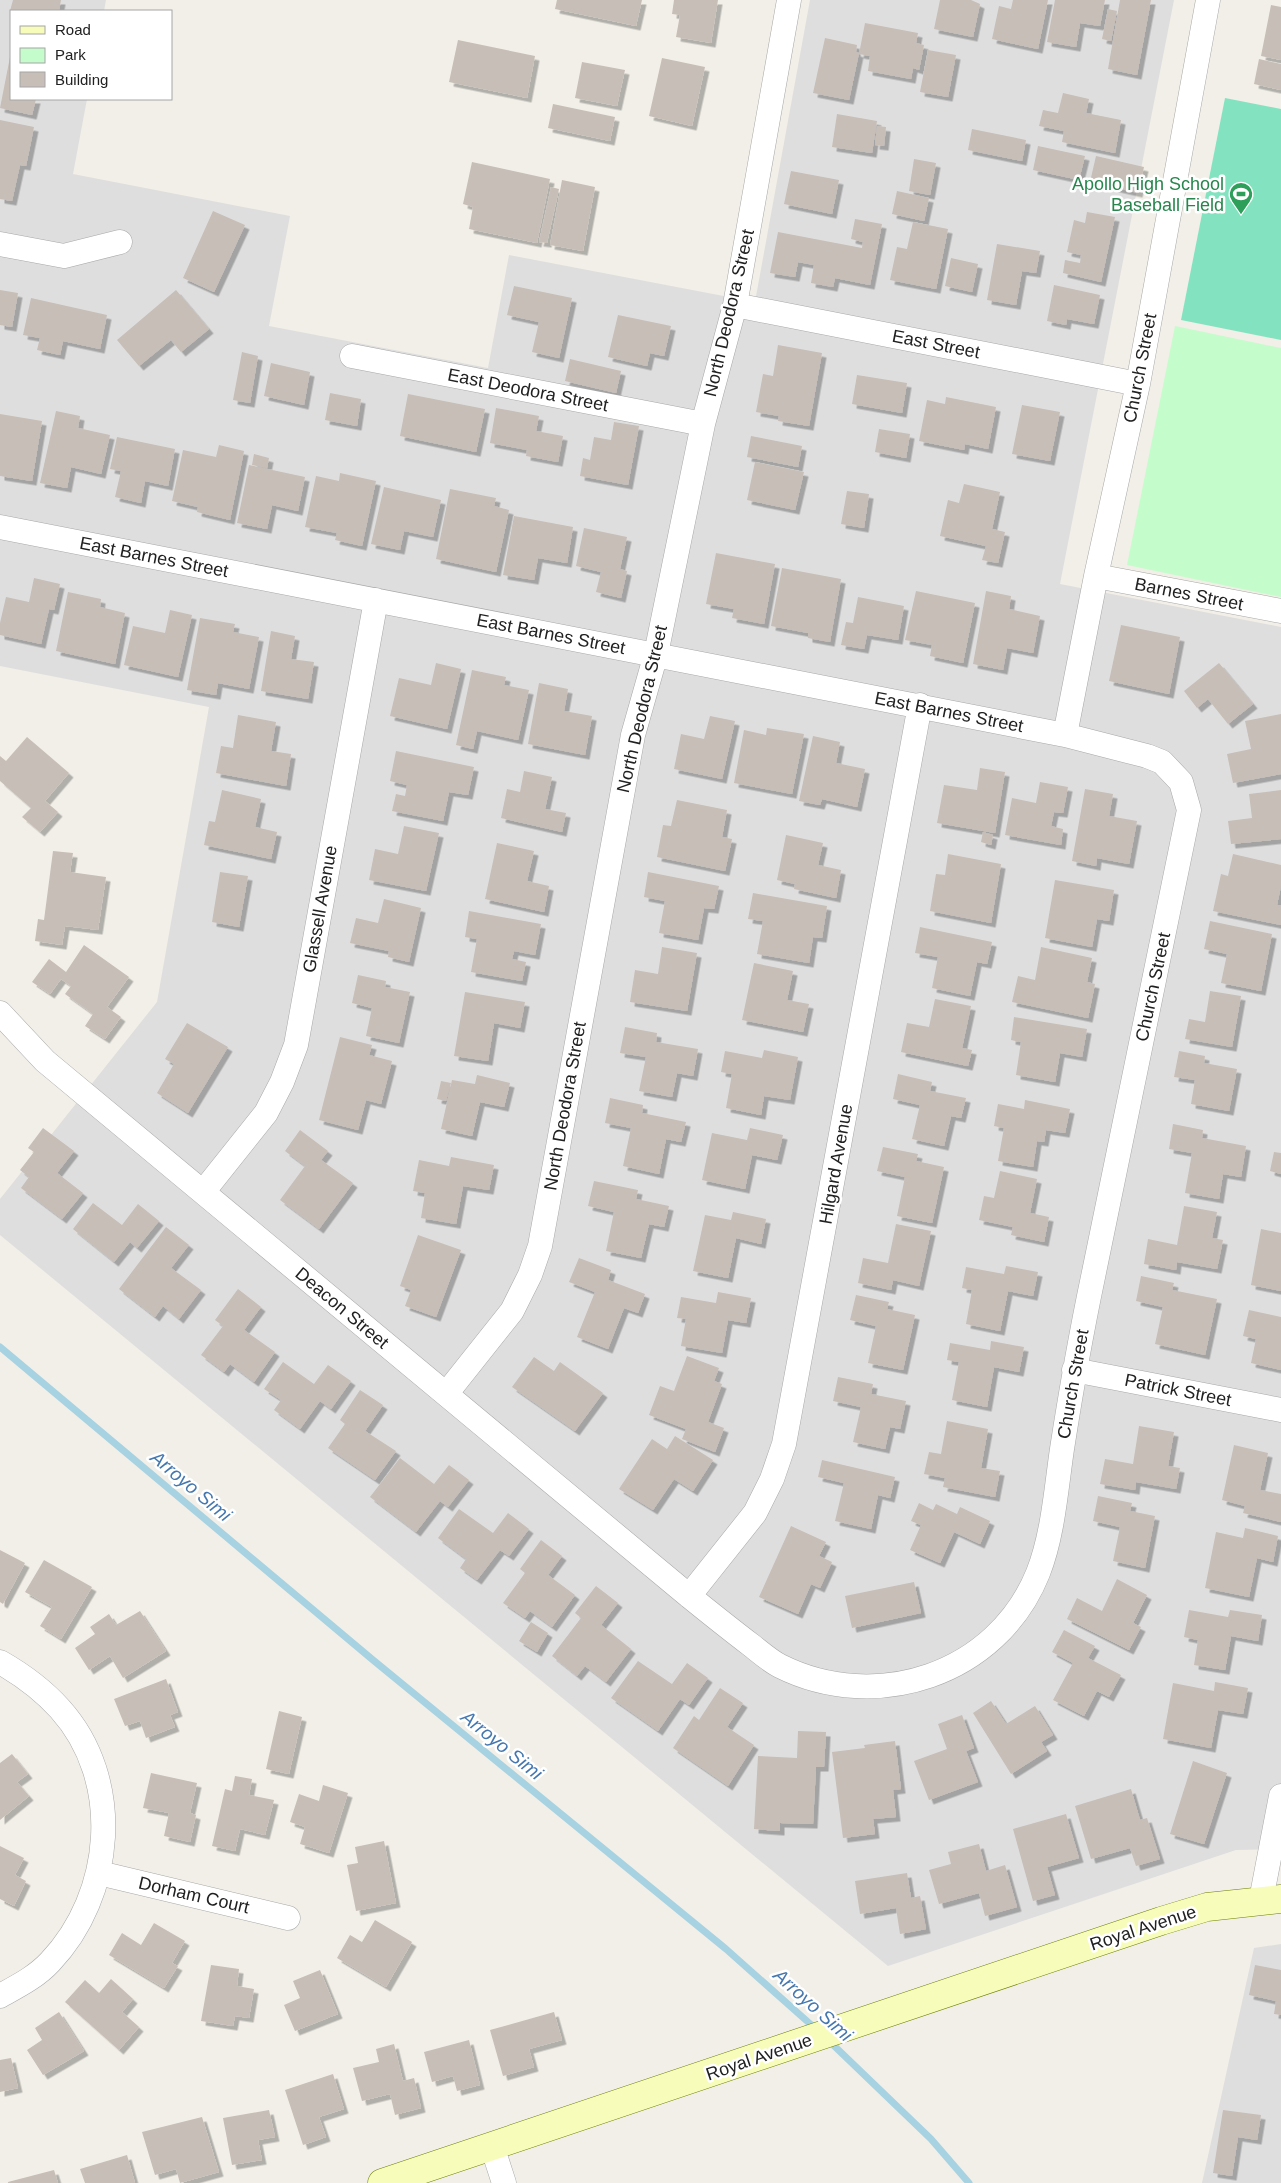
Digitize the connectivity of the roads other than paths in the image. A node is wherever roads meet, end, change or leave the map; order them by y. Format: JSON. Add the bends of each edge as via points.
{"nodes":[{"id":1,"x":789,"y":0,"type":"edge"},
{"id":2,"x":1208,"y":0,"type":"edge"},
{"id":3,"x":120,"y":242,"type":"dead end"},
{"id":4,"x":0,"y":244,"type":"edge"},
{"id":5,"x":735,"y":305,"type":"junction"},
{"id":6,"x":352,"y":356,"type":"dead end"},
{"id":7,"x":1138,"y":384,"type":"junction"},
{"id":8,"x":703,"y":424,"type":"junction"},
{"id":9,"x":0,"y":527,"type":"edge"},
{"id":10,"x":1096,"y":576,"type":"junction"},
{"id":11,"x":376,"y":600,"type":"junction"},
{"id":12,"x":1281,"y":611,"type":"edge"},
{"id":13,"x":656,"y":654,"type":"junction"},
{"id":14,"x":920,"y":705,"type":"junction"},
{"id":15,"x":1065,"y":735,"type":"junction"},
{"id":16,"x":1181,"y":782,"type":"joint"},
{"id":17,"x":0,"y":1013,"type":"edge"},
{"id":18,"x":203,"y":1192,"type":"junction"},
{"id":19,"x":1074,"y":1370,"type":"junction"},
{"id":20,"x":446,"y":1394,"type":"junction"},
{"id":21,"x":1281,"y":1410,"type":"edge"},
{"id":22,"x":689,"y":1596,"type":"junction"},
{"id":23,"x":0,"y":1662,"type":"edge"},
{"id":24,"x":1281,"y":1796,"type":"edge"},
{"id":25,"x":99,"y":1873,"type":"junction"},
{"id":26,"x":1271,"y":1900,"type":"edge"},
{"id":27,"x":288,"y":1918,"type":"dead end"},
{"id":28,"x":0,"y":1996,"type":"edge"},
{"id":29,"x":492,"y":2146,"type":"junction"},
{"id":30,"x":382,"y":2183,"type":"edge"},
{"id":31,"x":504,"y":2183,"type":"edge"}],
"edges":[{"from":1,"to":5,"type":"street","name":"North Deodora Street"},
{"from":2,"to":7,"type":"street","name":"Church Street"},
{"from":3,"to":4,"type":"street","via":[[64,256]]},
{"from":5,"to":7,"type":"street","name":"East Street"},
{"from":5,"to":8,"type":"street","name":"North Deodora Street"},
{"from":6,"to":8,"type":"street","name":"East Deodora Street"},
{"from":7,"to":10,"type":"street","name":"Church Street"},
{"from":8,"to":13,"type":"street","name":"North Deodora Street"},
{"from":9,"to":11,"type":"street","name":"East Barnes Street"},
{"from":10,"to":12,"type":"street","name":"Barnes Street"},
{"from":10,"to":15,"type":"street","name":"Church Street"},
{"from":11,"to":13,"type":"street","name":"East Barnes Street"},
{"from":11,"to":18,"type":"street","name":"Glassell Avenue","via":[[296,1045],[266,1113]]},
{"from":13,"to":14,"type":"street","name":"East Barnes Street"},
{"from":13,"to":20,"type":"street","name":"North Deodora Street","via":[[633,735],[540,1246],[512,1311]]},
{"from":14,"to":15,"type":"street","name":"East Barnes Street"},
{"from":14,"to":22,"type":"street","name":"Hilgard Avenue","via":[[784,1444],[755,1513]]},
{"from":15,"to":16,"type":"street","name":"East Barnes Street","via":[[1162,762]]},
{"from":16,"to":19,"type":"street","name":"Church Street","via":[[1189,810]]},
{"from":17,"to":18,"type":"street","name":"Deacon Street","via":[[45,1061]]},
{"from":18,"to":20,"type":"street","name":"Deacon Street"},
{"from":19,"to":21,"type":"street","name":"Patrick Street"},
{"from":19,"to":22,"type":"street","name":"Church Street","via":[[1048,1541],[1038,1574],[1006,1624],[983,1646],[950,1669],[925,1679],[891,1685],[854,1687],[822,1682],[776,1664]]},
{"from":20,"to":22,"type":"street","name":"Deacon Street"},
{"from":23,"to":25,"type":"street","via":[[20,1674],[60,1709],[84,1744],[98,1784],[104,1831]]},
{"from":24,"to":26,"type":"street"},
{"from":25,"to":27,"type":"street","name":"Dorham Court"},
{"from":25,"to":28,"type":"street","via":[[91,1899],[72,1934],[50,1962],[26,1982]]},
{"from":26,"to":29,"type":"main road","name":"Royal Avenue","via":[[1207,1907],[1171,1918]]},
{"from":29,"to":30,"type":"main road","name":"Royal Avenue"},
{"from":29,"to":31,"type":"street"}]}
